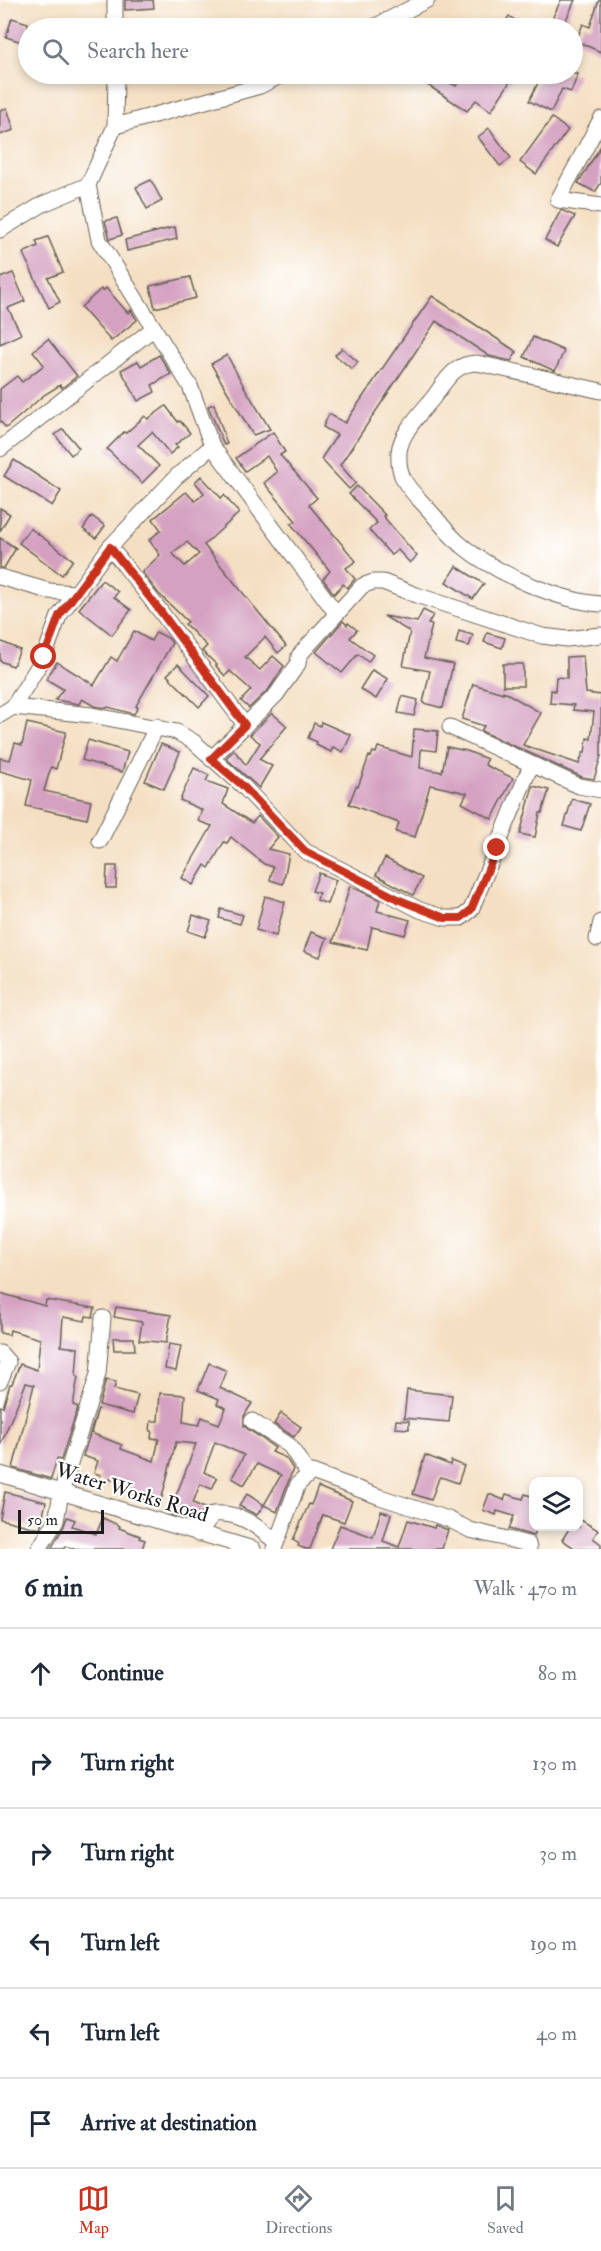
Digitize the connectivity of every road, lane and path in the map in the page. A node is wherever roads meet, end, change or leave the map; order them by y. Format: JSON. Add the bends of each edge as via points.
{"nodes":[{"id":1,"x":115,"y":0,"type":"edge"},
{"id":2,"x":427,"y":0,"type":"edge"},
{"id":3,"x":115,"y":18,"type":"edge"},
{"id":4,"x":392,"y":18,"type":"edge"},
{"id":5,"x":116,"y":84,"type":"edge"},
{"id":6,"x":264,"y":84,"type":"edge"},
{"id":7,"x":601,"y":119,"type":"edge"},
{"id":8,"x":115,"y":126,"type":"junction"},
{"id":9,"x":88,"y":185,"type":"junction"},
{"id":10,"x":601,"y":206,"type":"edge"},
{"id":11,"x":0,"y":230,"type":"edge"},
{"id":12,"x":154,"y":328,"type":"junction"},
{"id":13,"x":601,"y":391,"type":"edge"},
{"id":14,"x":212,"y":446,"type":"junction"},
{"id":15,"x":0,"y":449,"type":"edge"},
{"id":16,"x":110,"y":547,"type":"junction"},
{"id":17,"x":0,"y":577,"type":"edge"},
{"id":18,"x":74,"y":593,"type":"junction"},
{"id":19,"x":601,"y":603,"type":"edge"},
{"id":20,"x":336,"y":613,"type":"junction"},
{"id":21,"x":601,"y":635,"type":"edge"},
{"id":22,"x":6,"y":711,"type":"edge"},
{"id":23,"x":245,"y":725,"type":"junction"},
{"id":24,"x":157,"y":726,"type":"junction"},
{"id":25,"x":450,"y":727,"type":"dead end"},
{"id":26,"x":211,"y":759,"type":"junction"},
{"id":27,"x":531,"y":765,"type":"junction"},
{"id":28,"x":601,"y":790,"type":"edge"},
{"id":29,"x":100,"y":841,"type":"dead end"},
{"id":30,"x":601,"y":922,"type":"edge"},
{"id":31,"x":597,"y":939,"type":"dead end"},
{"id":32,"x":103,"y":1318,"type":"dead end"},
{"id":33,"x":0,"y":1353,"type":"edge"},
{"id":34,"x":0,"y":1381,"type":"edge"},
{"id":35,"x":252,"y":1421,"type":"dead end"},
{"id":36,"x":0,"y":1474,"type":"edge"},
{"id":37,"x":308,"y":1474,"type":"junction"},
{"id":38,"x":61,"y":1493,"type":"junction"},
{"id":39,"x":198,"y":1534,"type":"junction"},
{"id":40,"x":275,"y":1546,"type":"edge"},
{"id":41,"x":39,"y":1549,"type":"edge"},
{"id":42,"x":253,"y":1549,"type":"edge"},
{"id":43,"x":528,"y":1549,"type":"edge"}],
"edges":[{"from":1,"to":3,"type":"street"},
{"from":2,"to":4,"type":"street"},
{"from":5,"to":8,"type":"street"},
{"from":6,"to":8,"type":"street"},
{"from":7,"to":10,"type":"street","via":[[558,200]]},
{"from":8,"to":9,"type":"street"},
{"from":9,"to":11,"type":"street","via":[[43,204]]},
{"from":9,"to":12,"type":"street","via":[[99,240]]},
{"from":12,"to":14,"type":"street","via":[[190,386]]},
{"from":12,"to":15,"type":"street"},
{"from":13,"to":19,"type":"street","via":[[468,363],[453,371],[405,435],[399,450],[403,482],[460,544],[501,570],[544,590],[580,602]]},
{"from":14,"to":16,"type":"street","via":[[176,477]]},
{"from":14,"to":20,"type":"street"},
{"from":16,"to":18,"type":"street"},
{"from":16,"to":23,"type":"street"},
{"from":17,"to":18,"type":"street","via":[[49,591]]},
{"from":18,"to":22,"type":"street","via":[[59,616],[44,657]]},
{"from":20,"to":21,"type":"street","via":[[362,586],[383,582],[542,636],[567,639]]},
{"from":20,"to":23,"type":"street","via":[[299,656],[298,664],[276,695]]},
{"from":22,"to":24,"type":"street","via":[[92,715]]},
{"from":23,"to":26,"type":"street"},
{"from":24,"to":26,"type":"street","via":[[194,742]]},
{"from":24,"to":29,"type":"street"},
{"from":25,"to":27,"type":"street"},
{"from":26,"to":27,"type":"street","via":[[243,786],[305,851],[402,901],[445,918],[461,918],[471,910]]},
{"from":27,"to":28,"type":"street","via":[[579,786]]},
{"from":30,"to":31,"type":"street"},
{"from":32,"to":38,"type":"street","via":[[98,1374]]},
{"from":33,"to":34,"type":"street","via":[[8,1362]]},
{"from":35,"to":37,"type":"street","via":[[290,1446]]},
{"from":36,"to":38,"type":"street","name":"Water Works Road"},
{"from":37,"to":40,"type":"street","via":[[298,1484]]},
{"from":37,"to":43,"type":"street","via":[[312,1472],[448,1519],[470,1530],[528,1544]]},
{"from":38,"to":39,"type":"street","name":"Water Works Road"},
{"from":38,"to":41,"type":"street","via":[[56,1521]]},
{"from":39,"to":40,"type":"street","via":[[213,1514],[224,1512],[252,1522]]},
{"from":39,"to":42,"type":"street","name":"Water Works Road"}]}
